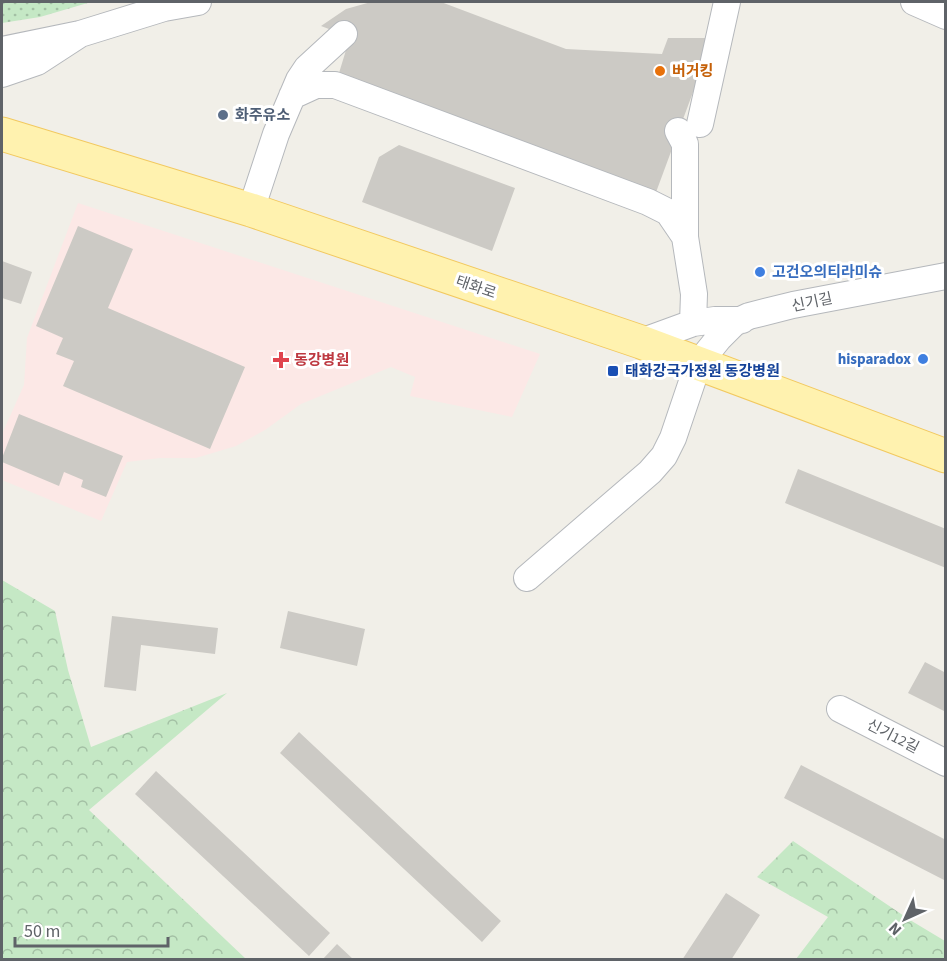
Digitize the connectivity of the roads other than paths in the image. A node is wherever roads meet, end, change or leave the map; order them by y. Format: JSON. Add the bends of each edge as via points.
{"nodes":[{"id":1,"x":198,"y":2,"type":"edge"},
{"id":2,"x":727,"y":2,"type":"edge"},
{"id":3,"x":914,"y":2,"type":"edge"},
{"id":4,"x":945,"y":16,"type":"edge"},
{"id":5,"x":80,"y":34,"type":"junction"},
{"id":6,"x":344,"y":34,"type":"dead end"},
{"id":7,"x":2,"y":50,"type":"edge"},
{"id":8,"x":2,"y":74,"type":"edge"},
{"id":9,"x":292,"y":96,"type":"junction"},
{"id":10,"x":2,"y":134,"type":"edge"},
{"id":11,"x":251,"y":210,"type":"junction"},
{"id":12,"x":685,"y":237,"type":"junction"},
{"id":13,"x":945,"y":276,"type":"edge"},
{"id":14,"x":741,"y":320,"type":"junction"},
{"id":15,"x":693,"y":322,"type":"junction"},
{"id":16,"x":641,"y":342,"type":"junction"},
{"id":17,"x":698,"y":364,"type":"junction"},
{"id":18,"x":945,"y":456,"type":"edge"},
{"id":19,"x":527,"y":578,"type":"dead end"},
{"id":20,"x":840,"y":709,"type":"dead end"},
{"id":21,"x":945,"y":763,"type":"edge"}],
"edges":[{"from":1,"to":5,"type":"street","via":[[164,8]]},
{"from":2,"to":12,"type":"street","via":[[685,144]]},
{"from":3,"to":4,"type":"street"},
{"from":5,"to":7,"type":"street"},
{"from":5,"to":8,"type":"street","via":[[37,62]]},
{"from":6,"to":9,"type":"street","via":[[307,68]]},
{"from":9,"to":11,"type":"street"},
{"from":9,"to":12,"type":"street","via":[[316,85],[335,85],[648,202],[668,212]]},
{"from":10,"to":11,"type":"main road","name":"태화로"},
{"from":11,"to":16,"type":"main road","name":"태화로"},
{"from":12,"to":15,"type":"street","via":[[694,294]]},
{"from":13,"to":14,"type":"street","name":"신기길","via":[[793,305]]},
{"from":14,"to":15,"type":"street"},
{"from":14,"to":17,"type":"street","name":"신기길","via":[[719,338]]},
{"from":15,"to":16,"type":"street"},
{"from":16,"to":17,"type":"main road","name":"태화로"},
{"from":17,"to":18,"type":"main road","name":"태화로"},
{"from":17,"to":19,"type":"street","via":[[664,456]]},
{"from":20,"to":21,"type":"street","name":"신기12길"}]}
